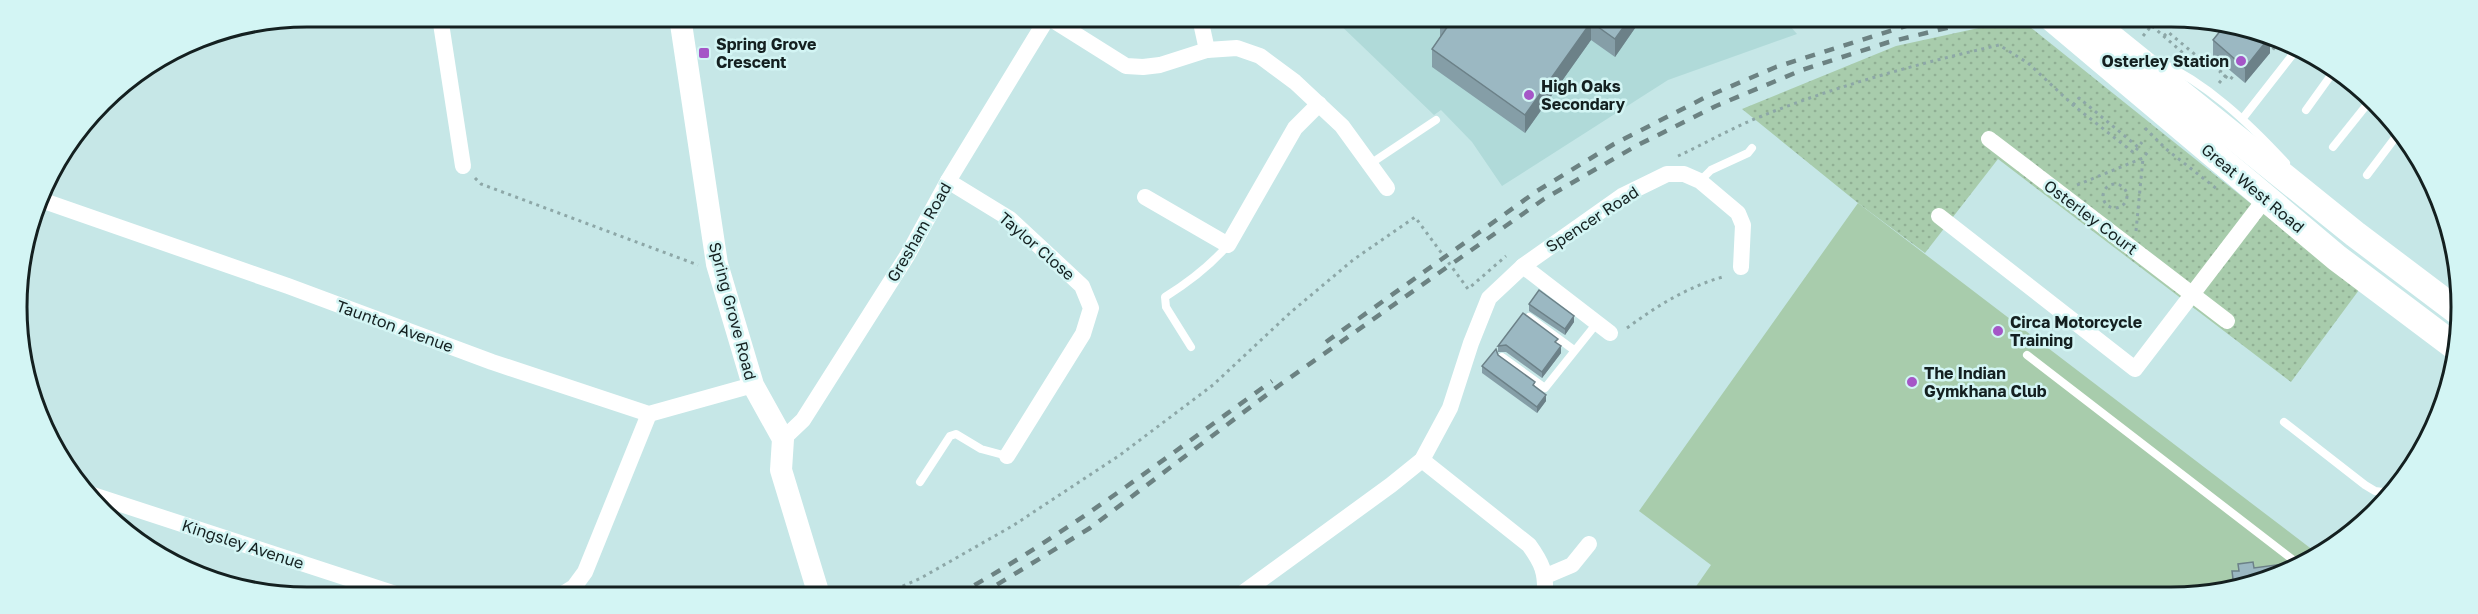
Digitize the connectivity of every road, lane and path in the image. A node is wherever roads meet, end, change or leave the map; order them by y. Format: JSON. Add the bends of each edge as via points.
{"nodes":[{"id":1,"x":442,"y":27,"type":"edge"},
{"id":2,"x":681,"y":27,"type":"edge"},
{"id":3,"x":1042,"y":27,"type":"edge"},
{"id":4,"x":1063,"y":27,"type":"edge"},
{"id":5,"x":1202,"y":27,"type":"edge"},
{"id":6,"x":2062,"y":27,"type":"edge"},
{"id":7,"x":2101,"y":27,"type":"edge"},
{"id":8,"x":2150,"y":27,"type":"edge"},
{"id":9,"x":2153,"y":27,"type":"edge"},
{"id":10,"x":2164,"y":36,"type":"junction"},
{"id":11,"x":2126,"y":42,"type":"junction"},
{"id":12,"x":1207,"y":50,"type":"junction"},
{"id":13,"x":2293,"y":55,"type":"edge"},
{"id":14,"x":2230,"y":59,"type":"edge"},
{"id":15,"x":2210,"y":67,"type":"dead end"},
{"id":16,"x":2240,"y":67,"type":"edge"},
{"id":17,"x":2203,"y":70,"type":"dead end"},
{"id":18,"x":2225,"y":76,"type":"junction"},
{"id":19,"x":2330,"y":76,"type":"edge"},
{"id":20,"x":2211,"y":94,"type":"junction"},
{"id":21,"x":1319,"y":104,"type":"junction"},
{"id":22,"x":2073,"y":105,"type":"junction"},
{"id":23,"x":2366,"y":106,"type":"edge"},
{"id":24,"x":2306,"y":110,"type":"dead end"},
{"id":25,"x":2243,"y":118,"type":"junction"},
{"id":26,"x":1436,"y":120,"type":"dead end"},
{"id":27,"x":1989,"y":139,"type":"dead end"},
{"id":28,"x":2394,"y":139,"type":"edge"},
{"id":29,"x":2142,"y":142,"type":"dead end"},
{"id":30,"x":2138,"y":147,"type":"junction"},
{"id":31,"x":2333,"y":147,"type":"dead end"},
{"id":32,"x":1752,"y":148,"type":"dead end"},
{"id":33,"x":2150,"y":149,"type":"dead end"},
{"id":34,"x":1676,"y":157,"type":"dead end"},
{"id":35,"x":2143,"y":158,"type":"junction"},
{"id":36,"x":1370,"y":164,"type":"junction"},
{"id":37,"x":463,"y":166,"type":"joint"},
{"id":38,"x":2291,"y":168,"type":"dead end"},
{"id":39,"x":2367,"y":175,"type":"dead end"},
{"id":40,"x":2299,"y":176,"type":"dead end"},
{"id":41,"x":948,"y":181,"type":"junction"},
{"id":42,"x":1700,"y":181,"type":"junction"},
{"id":43,"x":1387,"y":188,"type":"dead end"},
{"id":44,"x":2059,"y":192,"type":"junction"},
{"id":45,"x":1145,"y":196,"type":"dead end"},
{"id":46,"x":2265,"y":199,"type":"junction"},
{"id":47,"x":47,"y":202,"type":"edge"},
{"id":48,"x":2115,"y":208,"type":"joint"},
{"id":49,"x":1940,"y":216,"type":"dead end"},
{"id":50,"x":2355,"y":234,"type":"junction"},
{"id":51,"x":1228,"y":245,"type":"junction"},
{"id":52,"x":2134,"y":250,"type":"junction"},
{"id":53,"x":1509,"y":254,"type":"dead end"},
{"id":54,"x":717,"y":264,"type":"junction"},
{"id":55,"x":1523,"y":266,"type":"junction"},
{"id":56,"x":1741,"y":267,"type":"joint"},
{"id":57,"x":2192,"y":294,"type":"junction"},
{"id":58,"x":2451,"y":306,"type":"edge"},
{"id":59,"x":1529,"y":317,"type":"edge"},
{"id":60,"x":2227,"y":321,"type":"dead end"},
{"id":61,"x":1604,"y":328,"type":"junction"},
{"id":62,"x":2449,"y":342,"type":"edge"},
{"id":63,"x":1191,"y":347,"type":"dead end"},
{"id":64,"x":1574,"y":350,"type":"junction"},
{"id":65,"x":2027,"y":355,"type":"dead end"},
{"id":66,"x":1502,"y":357,"type":"edge"},
{"id":67,"x":753,"y":385,"type":"junction"},
{"id":68,"x":649,"y":414,"type":"junction"},
{"id":69,"x":2284,"y":422,"type":"dead end"},
{"id":70,"x":783,"y":439,"type":"junction"},
{"id":71,"x":1007,"y":456,"type":"joint"},
{"id":72,"x":1422,"y":460,"type":"junction"},
{"id":73,"x":920,"y":482,"type":"dead end"},
{"id":74,"x":2382,"y":492,"type":"edge"},
{"id":75,"x":102,"y":498,"type":"edge"},
{"id":76,"x":1588,"y":544,"type":"dead end"},
{"id":77,"x":2292,"y":559,"type":"edge"},
{"id":78,"x":1545,"y":576,"type":"junction"},
{"id":79,"x":375,"y":587,"type":"edge"},
{"id":80,"x":574,"y":587,"type":"edge"},
{"id":81,"x":817,"y":587,"type":"edge"},
{"id":82,"x":900,"y":587,"type":"edge"},
{"id":83,"x":1254,"y":587,"type":"edge"},
{"id":84,"x":1545,"y":587,"type":"edge"}],
"edges":[{"from":1,"to":37,"type":"street"},
{"from":2,"to":54,"type":"main road","name":"Spring Grove Road"},
{"from":3,"to":41,"type":"street","name":"Gresham Road"},
{"from":4,"to":12,"type":"street","via":[[1126,66],[1160,65]]},
{"from":5,"to":12,"type":"street"},
{"from":6,"to":46,"type":"highway","name":"Great West Road"},
{"from":7,"to":11,"type":"highway","name":"Great West Road"},
{"from":8,"to":11,"type":"path"},
{"from":9,"to":10,"type":"path"},
{"from":10,"to":15,"type":"path","via":[[2168,32]]},
{"from":10,"to":17,"type":"path"},
{"from":11,"to":20,"type":"lane","via":[[2179,70]]},
{"from":11,"to":50,"type":"highway","name":"Great West Road"},
{"from":12,"to":21,"type":"street","via":[[1237,48],[1260,56]]},
{"from":13,"to":25,"type":"lane"},
{"from":14,"to":18,"type":"path","via":[[2220,72]]},
{"from":16,"to":18,"type":"path","via":[[2230,80]]},
{"from":18,"to":20,"type":"path"},
{"from":19,"to":24,"type":"lane"},
{"from":20,"to":25,"type":"lane"},
{"from":21,"to":36,"type":"street","via":[[1342,126]]},
{"from":21,"to":51,"type":"street","via":[[1295,128]]},
{"from":22,"to":30,"type":"path","via":[[2079,99]]},
{"from":22,"to":30,"type":"path","via":[[2133,153]]},
{"from":22,"to":34,"type":"path","via":[[2028,63],[2000,45],[1822,94],[1756,119]]},
{"from":23,"to":31,"type":"lane"},
{"from":25,"to":38,"type":"lane"},
{"from":26,"to":36,"type":"lane"},
{"from":27,"to":44,"type":"street","name":"Osterley Court"},
{"from":28,"to":39,"type":"lane"},
{"from":29,"to":30,"type":"path"},
{"from":32,"to":42,"type":"lane","via":[[1711,170]]},
{"from":33,"to":35,"type":"path"},
{"from":35,"to":44,"type":"path"},
{"from":35,"to":52,"type":"path"},
{"from":36,"to":43,"type":"street"},
{"from":37,"to":54,"type":"path","via":[[481,184],[703,266]]},
{"from":40,"to":50,"type":"lane"},
{"from":41,"to":70,"type":"street","name":"Gresham Road","via":[[907,256],[809,411]]},
{"from":41,"to":71,"type":"street","name":"Taylor Close","via":[[1010,219],[1082,286],[1091,308],[1083,334]]},
{"from":42,"to":55,"type":"street","name":"Spencer Road","via":[[1684,174],[1667,174],[1622,196]]},
{"from":42,"to":56,"type":"street","name":"Spencer Road","via":[[1737,213],[1743,225]]},
{"from":44,"to":52,"type":"street","name":"Osterley Court"},
{"from":45,"to":51,"type":"street"},
{"from":46,"to":57,"type":"street"},
{"from":46,"to":62,"type":"highway","name":"Great West Road"},
{"from":47,"to":68,"type":"street","name":"Taunton Avenue","via":[[492,362]]},
{"from":48,"to":48,"type":"path","via":[[2108,205],[2103,195],[2106,188],[2117,184],[2124,188],[2127,199]]},
{"from":49,"to":57,"type":"street","via":[[2135,369]]},
{"from":50,"to":58,"type":"highway","name":"Great West Road"},
{"from":51,"to":63,"type":"lane","via":[[1211,265],[1165,297],[1166,307]]},
{"from":52,"to":57,"type":"street","name":"Osterley Court"},
{"from":53,"to":82,"type":"path","via":[[1468,289],[1415,218],[1353,260],[1212,385],[1120,455],[1014,525]]},
{"from":54,"to":67,"type":"main road","name":"Spring Grove Road"},
{"from":55,"to":61,"type":"street"},
{"from":55,"to":72,"type":"street","name":"Spencer Road","via":[[1489,298],[1450,408]]},
{"from":56,"to":61,"type":"path","via":[[1730,275],[1700,283],[1625,329]]},
{"from":57,"to":60,"type":"street","name":"Osterley Court"},
{"from":59,"to":64,"type":"lane"},
{"from":61,"to":64,"type":"lane"},
{"from":64,"to":66,"type":"lane","via":[[1545,388]]},
{"from":65,"to":77,"type":"lane"},
{"from":67,"to":68,"type":"street"},
{"from":67,"to":70,"type":"main road","name":"Spring Grove Road"},
{"from":68,"to":80,"type":"street","via":[[585,572]]},
{"from":69,"to":74,"type":"lane","via":[[2365,484]]},
{"from":70,"to":81,"type":"main road","via":[[781,470]]},
{"from":71,"to":73,"type":"lane","via":[[981,449],[956,434],[950,436]]},
{"from":72,"to":78,"type":"street","via":[[1528,545]]},
{"from":72,"to":83,"type":"street","name":"Spencer Road"},
{"from":75,"to":79,"type":"street","name":"Kingsley Avenue"},
{"from":76,"to":78,"type":"street","via":[[1572,565]]},
{"from":78,"to":84,"type":"street"}]}
